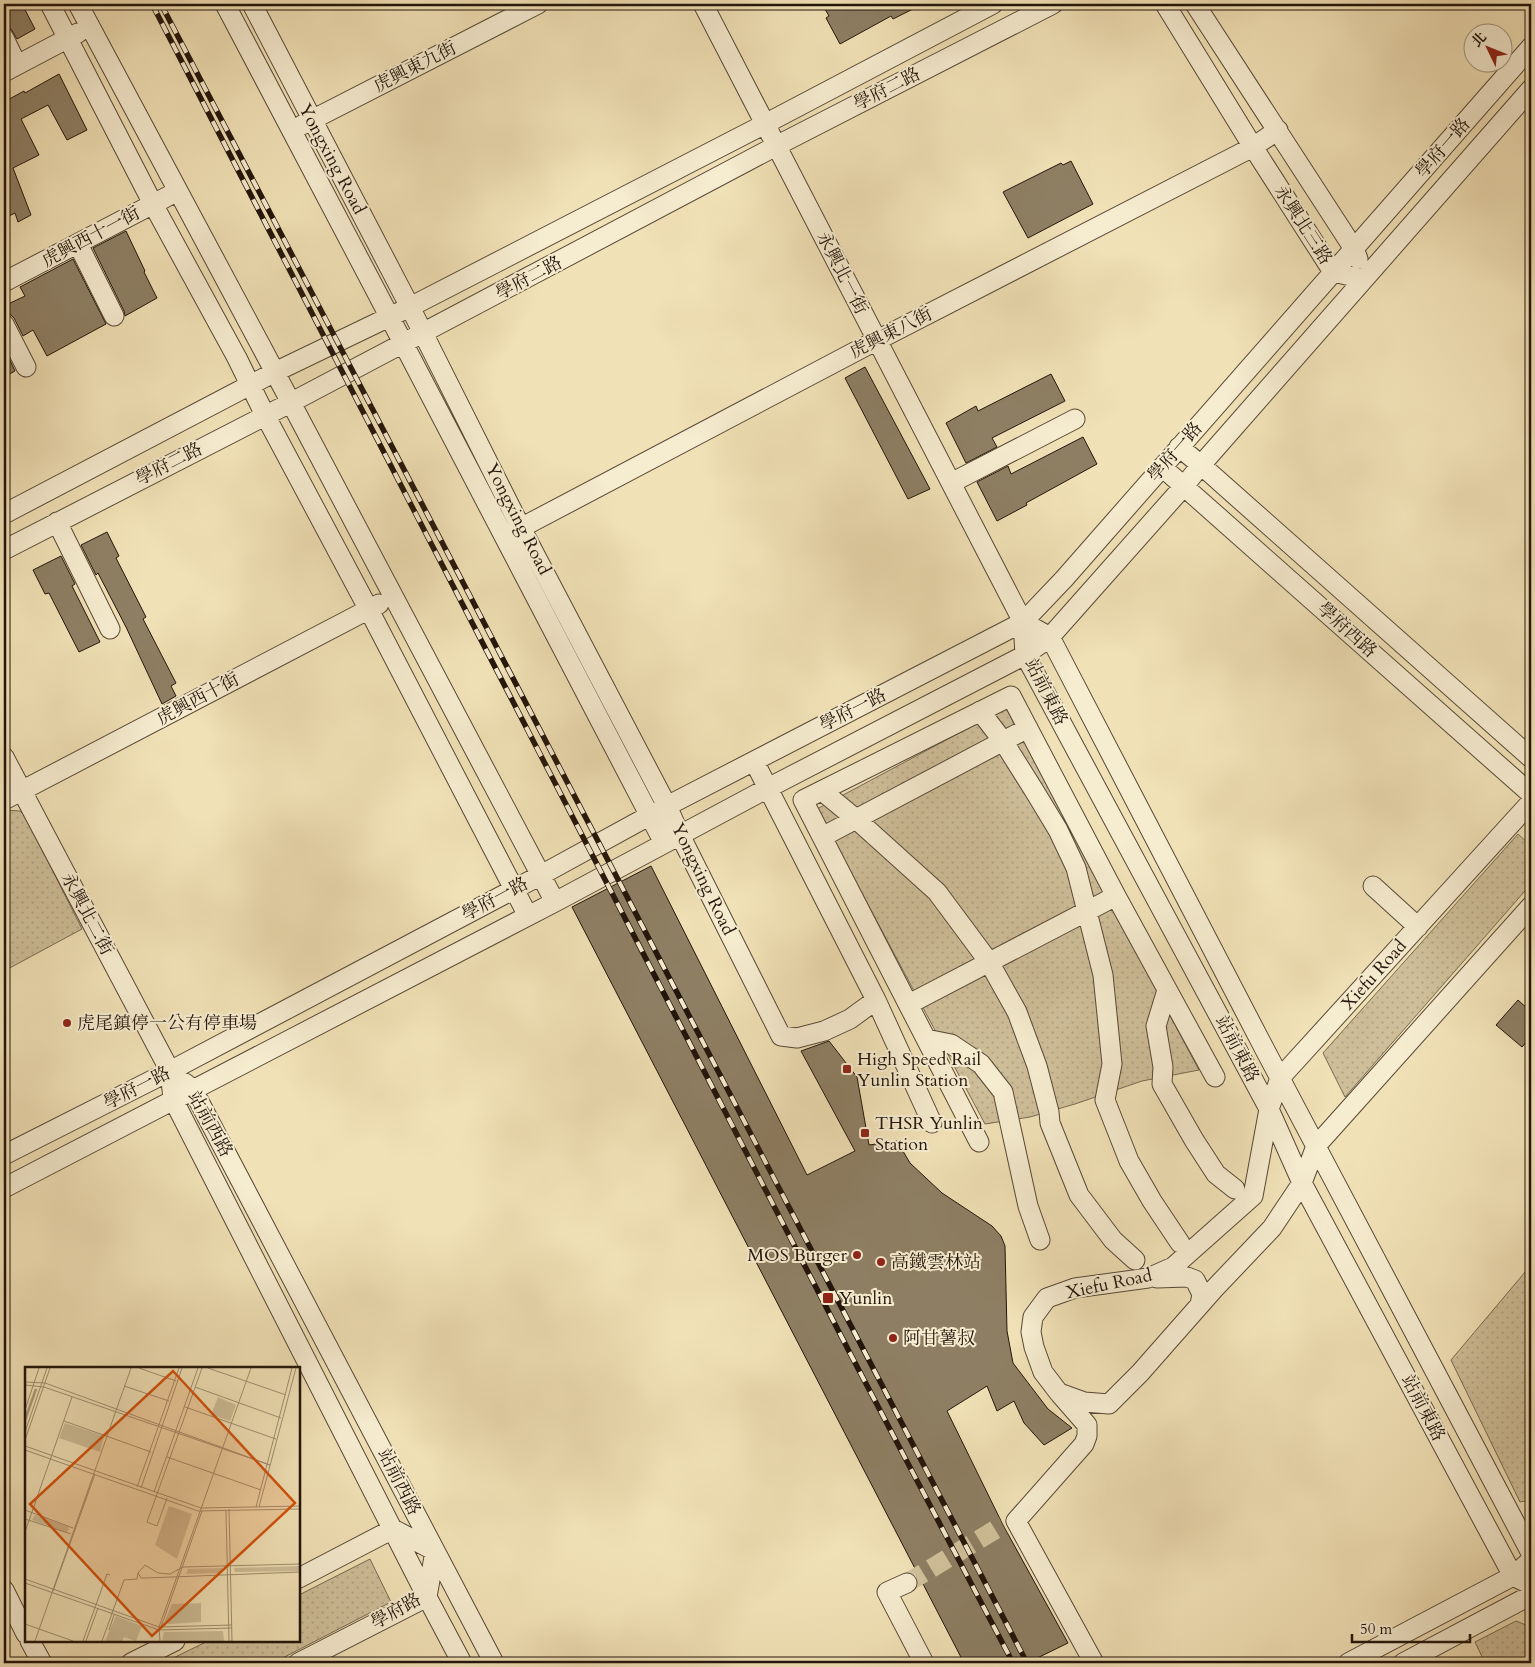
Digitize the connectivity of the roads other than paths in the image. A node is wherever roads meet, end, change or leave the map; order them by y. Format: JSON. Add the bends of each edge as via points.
{"nodes":[{"id":1,"x":50,"y":4,"type":"edge"},
{"id":2,"x":78,"y":4,"type":"edge"},
{"id":3,"x":225,"y":4,"type":"edge"},
{"id":4,"x":252,"y":4,"type":"edge"},
{"id":5,"x":538,"y":4,"type":"edge"},
{"id":6,"x":703,"y":4,"type":"edge"},
{"id":7,"x":993,"y":4,"type":"edge"},
{"id":8,"x":1053,"y":4,"type":"edge"},
{"id":9,"x":1165,"y":4,"type":"edge"},
{"id":10,"x":1195,"y":4,"type":"edge"},
{"id":11,"x":90,"y":27,"type":"junction"},
{"id":12,"x":4,"y":38,"type":"edge"},
{"id":13,"x":68,"y":38,"type":"junction"},
{"id":14,"x":1531,"y":47,"type":"edge"},
{"id":15,"x":10,"y":68,"type":"edge"},
{"id":16,"x":1531,"y":89,"type":"edge"},
{"id":17,"x":312,"y":120,"type":"junction"},
{"id":18,"x":765,"y":124,"type":"junction"},
{"id":19,"x":292,"y":130,"type":"junction"},
{"id":20,"x":1278,"y":130,"type":"junction"},
{"id":21,"x":776,"y":146,"type":"junction"},
{"id":22,"x":1252,"y":147,"type":"junction"},
{"id":23,"x":178,"y":191,"type":"junction"},
{"id":24,"x":153,"y":204,"type":"junction"},
{"id":25,"x":78,"y":244,"type":"junction"},
{"id":26,"x":1354,"y":249,"type":"junction"},
{"id":27,"x":1333,"y":272,"type":"junction"},
{"id":28,"x":1364,"y":279,"type":"junction"},
{"id":29,"x":4,"y":282,"type":"edge"},
{"id":30,"x":410,"y":307,"type":"junction"},
{"id":31,"x":114,"y":316,"type":"dead end"},
{"id":32,"x":389,"y":316,"type":"junction"},
{"id":33,"x":4,"y":324,"type":"edge"},
{"id":34,"x":424,"y":334,"type":"junction"},
{"id":35,"x":877,"y":340,"type":"junction"},
{"id":36,"x":403,"y":343,"type":"junction"},
{"id":37,"x":26,"y":367,"type":"dead end"},
{"id":38,"x":275,"y":372,"type":"junction"},
{"id":39,"x":251,"y":384,"type":"junction"},
{"id":40,"x":290,"y":403,"type":"junction"},
{"id":41,"x":265,"y":415,"type":"junction"},
{"id":42,"x":1075,"y":419,"type":"dead end"},
{"id":43,"x":1179,"y":447,"type":"junction"},
{"id":44,"x":1201,"y":465,"type":"junction"},
{"id":45,"x":1162,"y":467,"type":"junction"},
{"id":46,"x":951,"y":483,"type":"junction"},
{"id":47,"x":1184,"y":486,"type":"junction"},
{"id":48,"x":4,"y":514,"type":"edge"},
{"id":49,"x":57,"y":522,"type":"junction"},
{"id":50,"x":521,"y":528,"type":"junction"},
{"id":51,"x":504,"y":537,"type":"junction"},
{"id":52,"x":4,"y":550,"type":"edge"},
{"id":53,"x":393,"y":597,"type":"junction"},
{"id":54,"x":369,"y":610,"type":"junction"},
{"id":55,"x":1023,"y":622,"type":"junction"},
{"id":56,"x":110,"y":629,"type":"dead end"},
{"id":57,"x":1050,"y":637,"type":"junction"},
{"id":58,"x":1025,"y":655,"type":"junction"},
{"id":59,"x":980,"y":711,"type":"junction"},
{"id":60,"x":1028,"y":728,"type":"junction"},
{"id":61,"x":1003,"y":741,"type":"junction"},
{"id":62,"x":4,"y":756,"type":"edge"},
{"id":63,"x":1531,"y":758,"type":"edge"},
{"id":64,"x":754,"y":760,"type":"junction"},
{"id":65,"x":768,"y":788,"type":"junction"},
{"id":66,"x":22,"y":791,"type":"junction"},
{"id":67,"x":822,"y":791,"type":"junction"},
{"id":68,"x":1531,"y":794,"type":"edge"},
{"id":69,"x":4,"y":800,"type":"edge"},
{"id":70,"x":1531,"y":802,"type":"edge"},
{"id":71,"x":667,"y":806,"type":"junction"},
{"id":72,"x":649,"y":815,"type":"junction"},
{"id":73,"x":856,"y":819,"type":"junction"},
{"id":74,"x":822,"y":837,"type":"junction"},
{"id":75,"x":672,"y":839,"type":"junction"},
{"id":76,"x":541,"y":875,"type":"junction"},
{"id":77,"x":1372,"y":886,"type":"dead end"},
{"id":78,"x":513,"y":888,"type":"junction"},
{"id":79,"x":1116,"y":896,"type":"junction"},
{"id":80,"x":555,"y":902,"type":"junction"},
{"id":81,"x":1531,"y":906,"type":"edge"},
{"id":82,"x":1087,"y":911,"type":"junction"},
{"id":83,"x":528,"y":916,"type":"junction"},
{"id":84,"x":1418,"y":926,"type":"junction"},
{"id":85,"x":990,"y":962,"type":"junction"},
{"id":86,"x":1167,"y":990,"type":"junction"},
{"id":87,"x":876,"y":1000,"type":"junction"},
{"id":88,"x":909,"y":1004,"type":"junction"},
{"id":89,"x":926,"y":1039,"type":"junction"},
{"id":90,"x":170,"y":1071,"type":"junction"},
{"id":91,"x":1215,"y":1077,"type":"dead end"},
{"id":92,"x":1280,"y":1078,"type":"junction"},
{"id":93,"x":193,"y":1090,"type":"junction"},
{"id":94,"x":173,"y":1100,"type":"junction"},
{"id":95,"x":1270,"y":1109,"type":"junction"},
{"id":96,"x":932,"y":1123,"type":"dead end"},
{"id":97,"x":979,"y":1142,"type":"dead end"},
{"id":98,"x":1316,"y":1146,"type":"junction"},
{"id":99,"x":4,"y":1155,"type":"edge"},
{"id":100,"x":1302,"y":1183,"type":"junction"},
{"id":101,"x":4,"y":1188,"type":"edge"},
{"id":102,"x":1235,"y":1189,"type":"dead end"},
{"id":103,"x":1040,"y":1240,"type":"dead end"},
{"id":104,"x":1180,"y":1243,"type":"dead end"},
{"id":105,"x":1135,"y":1260,"type":"dead end"},
{"id":106,"x":1148,"y":1278,"type":"junction"},
{"id":107,"x":1200,"y":1305,"type":"junction"},
{"id":108,"x":1059,"y":1393,"type":"junction"},
{"id":109,"x":393,"y":1529,"type":"junction"},
{"id":110,"x":435,"y":1551,"type":"junction"},
{"id":111,"x":1531,"y":1553,"type":"edge"},
{"id":112,"x":1531,"y":1560,"type":"edge"},
{"id":113,"x":1513,"y":1576,"type":"junction"},
{"id":114,"x":300,"y":1577,"type":"edge"},
{"id":115,"x":907,"y":1583,"type":"tunnel mouth"},
{"id":116,"x":1531,"y":1585,"type":"edge"},
{"id":117,"x":4,"y":1590,"type":"edge"},
{"id":118,"x":1531,"y":1595,"type":"edge"},
{"id":119,"x":427,"y":1597,"type":"junction"},
{"id":120,"x":25,"y":1632,"type":"edge"},
{"id":121,"x":31,"y":1642,"type":"edge"},
{"id":122,"x":173,"y":1642,"type":"edge"},
{"id":123,"x":42,"y":1663,"type":"edge"},
{"id":124,"x":131,"y":1663,"type":"edge"},
{"id":125,"x":298,"y":1663,"type":"edge"},
{"id":126,"x":462,"y":1663,"type":"edge"},
{"id":127,"x":494,"y":1663,"type":"edge"},
{"id":128,"x":924,"y":1663,"type":"edge"},
{"id":129,"x":1094,"y":1663,"type":"edge"},
{"id":130,"x":1348,"y":1663,"type":"edge"},
{"id":131,"x":1403,"y":1663,"type":"edge"}],
"edges":[{"from":1,"to":13,"type":"street"},
{"from":2,"to":11,"type":"street"},
{"from":3,"to":19,"type":"street","name":"Yongxing Road"},
{"from":4,"to":17,"type":"street","name":"Yongxing Road"},
{"from":5,"to":17,"type":"street","name":"虎興東九街"},
{"from":6,"to":18,"type":"street","name":"永興北一街"},
{"from":7,"to":18,"type":"street","name":"學府二路"},
{"from":8,"to":21,"type":"street","name":"學府二路"},
{"from":9,"to":22,"type":"street","name":"永興北三路"},
{"from":10,"to":20,"type":"street","name":"永興北三路"},
{"from":11,"to":13,"type":"street"},
{"from":11,"to":23,"type":"street"},
{"from":12,"to":15,"type":"street"},
{"from":13,"to":15,"type":"street"},
{"from":13,"to":24,"type":"street"},
{"from":14,"to":26,"type":"street","name":"學府一路"},
{"from":16,"to":28,"type":"street","name":"學府一路"},
{"from":17,"to":19,"type":"street","name":"虎興東九街"},
{"from":17,"to":30,"type":"street","name":"Yongxing Road"},
{"from":18,"to":21,"type":"street","name":"永興北一街"},
{"from":18,"to":30,"type":"street","name":"學府二路"},
{"from":19,"to":32,"type":"street","name":"Yongxing Road"},
{"from":20,"to":22,"type":"street","name":"虎興東八街"},
{"from":20,"to":26,"type":"street","name":"永興北三路"},
{"from":21,"to":34,"type":"street","name":"學府二路"},
{"from":21,"to":35,"type":"street","name":"永興北一街"},
{"from":22,"to":27,"type":"street","name":"永興北三路"},
{"from":22,"to":35,"type":"street","name":"虎興東八街"},
{"from":23,"to":24,"type":"street","name":"虎興西十一街"},
{"from":23,"to":38,"type":"street"},
{"from":24,"to":25,"type":"street","name":"虎興西十一街"},
{"from":24,"to":39,"type":"street"},
{"from":25,"to":29,"type":"street","name":"虎興西十一街"},
{"from":25,"to":31,"type":"street"},
{"from":26,"to":27,"type":"street","name":"學府一路"},
{"from":26,"to":28,"type":"street","name":"永興北三路"},
{"from":27,"to":28,"type":"street","name":"永興北三路"},
{"from":27,"to":43,"type":"street","name":"學府一路"},
{"from":28,"to":44,"type":"street","name":"學府一路"},
{"from":30,"to":32,"type":"street","name":"學府二路"},
{"from":30,"to":34,"type":"street","name":"Yongxing Road"},
{"from":32,"to":36,"type":"street","name":"Yongxing Road"},
{"from":32,"to":38,"type":"street","name":"學府二路"},
{"from":33,"to":37,"type":"street"},
{"from":34,"to":36,"type":"street","name":"學府二路"},
{"from":34,"to":50,"type":"street","name":"Yongxing Road"},
{"from":35,"to":46,"type":"street","name":"永興北一街"},
{"from":35,"to":50,"type":"street","name":"虎興東八街"},
{"from":36,"to":40,"type":"street","name":"學府二路"},
{"from":36,"to":51,"type":"street","name":"Yongxing Road"},
{"from":38,"to":39,"type":"street","name":"學府二路"},
{"from":38,"to":40,"type":"street"},
{"from":39,"to":41,"type":"street"},
{"from":39,"to":48,"type":"street","name":"學府二路"},
{"from":40,"to":41,"type":"street","name":"學府二路"},
{"from":40,"to":53,"type":"street"},
{"from":41,"to":49,"type":"street","name":"學府二路"},
{"from":41,"to":54,"type":"street"},
{"from":42,"to":46,"type":"street"},
{"from":43,"to":44,"type":"street","name":"學府西路"},
{"from":43,"to":45,"type":"street","name":"學府一路"},
{"from":44,"to":47,"type":"street","name":"學府一路"},
{"from":44,"to":63,"type":"street","name":"學府西路"},
{"from":45,"to":47,"type":"street","name":"學府西路"},
{"from":45,"to":55,"type":"street","name":"學府一路"},
{"from":46,"to":55,"type":"street","name":"永興北一街"},
{"from":47,"to":57,"type":"street","name":"學府一路"},
{"from":47,"to":68,"type":"street","name":"學府西路"},
{"from":49,"to":52,"type":"street","name":"學府二路"},
{"from":49,"to":56,"type":"street"},
{"from":50,"to":51,"type":"street","name":"虎興東八街"},
{"from":50,"to":71,"type":"street","name":"Yongxing Road"},
{"from":51,"to":72,"type":"street","name":"Yongxing Road"},
{"from":53,"to":54,"type":"street","name":"虎興西十街"},
{"from":53,"to":76,"type":"street"},
{"from":54,"to":66,"type":"street","name":"虎興西十街"},
{"from":54,"to":78,"type":"street"},
{"from":55,"to":57,"type":"street","name":"站前東路"},
{"from":55,"to":58,"type":"street","name":"站前東路"},
{"from":55,"to":64,"type":"street","name":"學府一路"},
{"from":57,"to":58,"type":"street","name":"學府一路"},
{"from":57,"to":92,"type":"street","name":"站前東路"},
{"from":58,"to":65,"type":"street","name":"學府一路"},
{"from":58,"to":95,"type":"street","name":"站前東路"},
{"from":59,"to":60,"type":"street","via":[[1011,696]]},
{"from":59,"to":61,"type":"street"},
{"from":59,"to":67,"type":"street"},
{"from":60,"to":61,"type":"street"},
{"from":60,"to":79,"type":"street"},
{"from":61,"to":73,"type":"street"},
{"from":61,"to":82,"type":"street","via":[[1058,830],[1076,868]]},
{"from":62,"to":66,"type":"street","name":"永興北二街"},
{"from":64,"to":65,"type":"street"},
{"from":64,"to":71,"type":"street","name":"學府一路"},
{"from":65,"to":75,"type":"street","name":"學府一路"},
{"from":65,"to":87,"type":"street"},
{"from":66,"to":69,"type":"street","name":"虎興西十街"},
{"from":66,"to":90,"type":"street","name":"永興北二街"},
{"from":67,"to":73,"type":"street"},
{"from":67,"to":74,"type":"street","via":[[803,800]]},
{"from":70,"to":84,"type":"street","name":"Xiefu Road"},
{"from":71,"to":72,"type":"street","name":"學府一路"},
{"from":71,"to":75,"type":"street","name":"Yongxing Road"},
{"from":72,"to":75,"type":"street","name":"Yongxing Road"},
{"from":72,"to":76,"type":"street","name":"學府一路"},
{"from":73,"to":74,"type":"street"},
{"from":73,"to":85,"type":"street","via":[[937,892]]},
{"from":74,"to":88,"type":"street"},
{"from":75,"to":80,"type":"street","name":"學府一路"},
{"from":75,"to":87,"type":"street","name":"Yongxing Road","via":[[781,1036],[797,1038],[824,1031]]},
{"from":76,"to":78,"type":"street","name":"學府一路"},
{"from":76,"to":80,"type":"street"},
{"from":77,"to":84,"type":"street"},
{"from":78,"to":83,"type":"street"},
{"from":78,"to":90,"type":"street","name":"學府一路"},
{"from":79,"to":82,"type":"street"},
{"from":79,"to":86,"type":"street"},
{"from":80,"to":83,"type":"street","name":"學府一路"},
{"from":81,"to":98,"type":"street"},
{"from":82,"to":85,"type":"street"},
{"from":82,"to":104,"type":"street","via":[[1103,975],[1112,1064],[1105,1100],[1129,1161]]},
{"from":83,"to":93,"type":"street","name":"學府一路"},
{"from":84,"to":92,"type":"street","name":"Xiefu Road"},
{"from":85,"to":88,"type":"street"},
{"from":85,"to":105,"type":"street","via":[[1017,1012],[1037,1066],[1050,1123],[1079,1195],[1113,1240]]},
{"from":86,"to":91,"type":"street"},
{"from":86,"to":102,"type":"street","via":[[1156,1026],[1163,1067],[1162,1084],[1216,1174]]},
{"from":87,"to":96,"type":"street"},
{"from":88,"to":89,"type":"street"},
{"from":89,"to":97,"type":"street"},
{"from":89,"to":103,"type":"street","via":[[951,1044],[981,1064],[1004,1092],[1028,1206]]},
{"from":90,"to":93,"type":"street","name":"站前西路"},
{"from":90,"to":94,"type":"street","name":"站前西路"},
{"from":90,"to":99,"type":"street","name":"學府一路"},
{"from":92,"to":95,"type":"street","name":"Xiefu Road"},
{"from":92,"to":98,"type":"street","name":"站前東路"},
{"from":93,"to":94,"type":"street","name":"學府一路"},
{"from":93,"to":110,"type":"street","name":"站前西路"},
{"from":94,"to":101,"type":"street","name":"學府一路"},
{"from":94,"to":109,"type":"street","name":"站前西路"},
{"from":95,"to":100,"type":"street","name":"站前東路"},
{"from":95,"to":106,"type":"street","name":"Xiefu Road","via":[[1253,1196],[1173,1267]]},
{"from":98,"to":100,"type":"street"},
{"from":98,"to":111,"type":"street","name":"站前東路"},
{"from":100,"to":107,"type":"street","via":[[1272,1228]]},
{"from":100,"to":113,"type":"street","name":"站前東路"},
{"from":106,"to":107,"type":"street","via":[[1187,1277],[1195,1280],[1202,1294]]},
{"from":106,"to":108,"type":"street","name":"Xiefu Road","via":[[1075,1288],[1047,1298],[1033,1317],[1031,1332],[1042,1372]]},
{"from":107,"to":108,"type":"street","via":[[1110,1404],[1084,1402]]},
{"from":108,"to":129,"type":"street","name":"Xiefu Road","via":[[1087,1425],[1084,1444],[1009,1523]]},
{"from":109,"to":110,"type":"street"},
{"from":109,"to":114,"type":"street"},
{"from":109,"to":119,"type":"street","name":"站前西路"},
{"from":110,"to":119,"type":"street","name":"學府路"},
{"from":110,"to":127,"type":"street","name":"站前西路"},
{"from":112,"to":113,"type":"street"},
{"from":113,"to":116,"type":"street"},
{"from":113,"to":130,"type":"street"},
{"from":115,"to":128,"type":"street","via":[[887,1592]]},
{"from":117,"to":120,"type":"street"},
{"from":118,"to":131,"type":"street"},
{"from":119,"to":125,"type":"street","name":"學府路"},
{"from":119,"to":126,"type":"street","name":"站前西路"},
{"from":121,"to":123,"type":"street"},
{"from":122,"to":124,"type":"street"}]}
